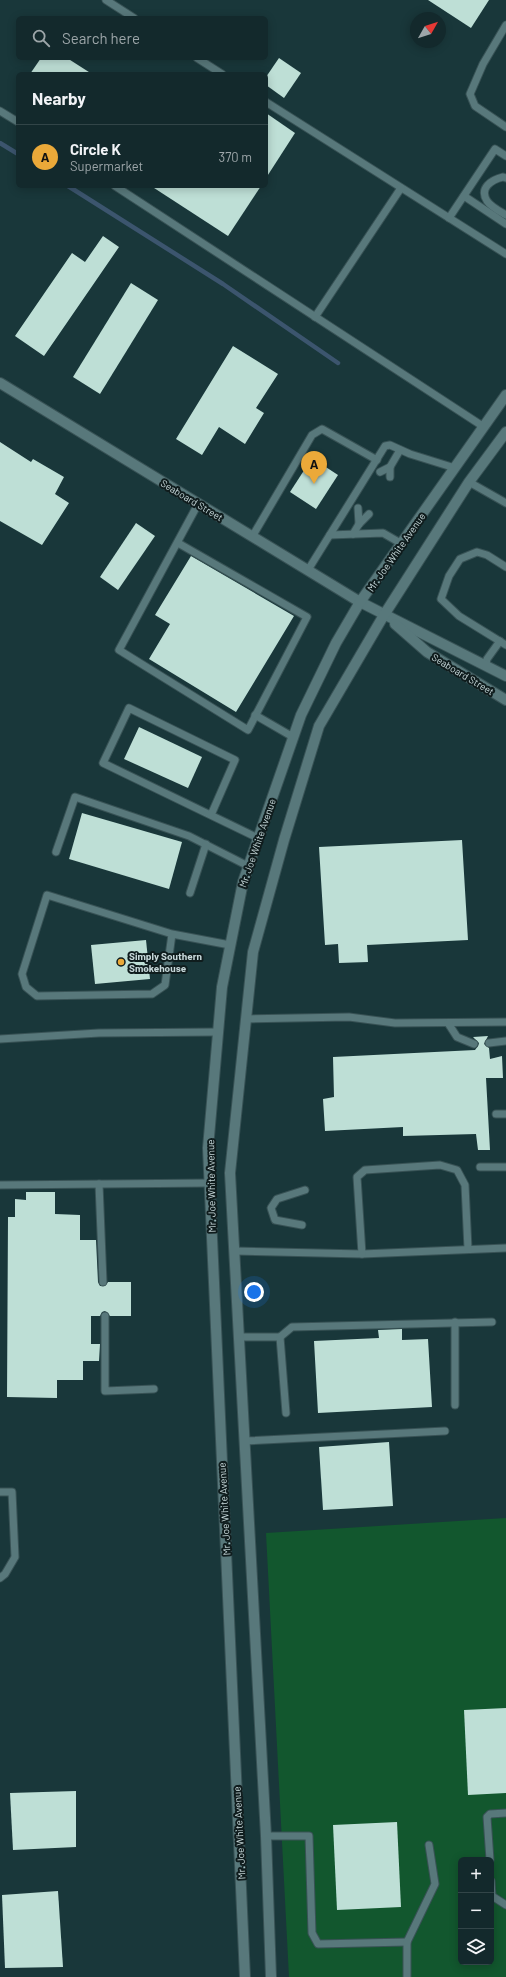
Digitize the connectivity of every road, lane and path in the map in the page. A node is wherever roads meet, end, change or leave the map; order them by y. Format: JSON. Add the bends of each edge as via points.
{"nodes":[{"id":1,"x":106,"y":0,"type":"edge"},
{"id":2,"x":131,"y":16,"type":"edge"},
{"id":3,"x":506,"y":25,"type":"edge"},
{"id":4,"x":200,"y":60,"type":"edge"},
{"id":5,"x":219,"y":72,"type":"edge"},
{"id":6,"x":268,"y":103,"type":"edge"},
{"id":7,"x":0,"y":111,"type":"edge"},
{"id":8,"x":16,"y":121,"type":"edge"},
{"id":9,"x":506,"y":127,"type":"edge"},
{"id":10,"x":506,"y":156,"type":"edge"},
{"id":11,"x":505,"y":177,"type":"edge"},
{"id":12,"x":118,"y":188,"type":"edge"},
{"id":13,"x":401,"y":188,"type":"junction"},
{"id":14,"x":464,"y":196,"type":"junction"},
{"id":15,"x":506,"y":215,"type":"edge"},
{"id":16,"x":449,"y":218,"type":"junction"},
{"id":17,"x":506,"y":224,"type":"edge"},
{"id":18,"x":506,"y":254,"type":"edge"},
{"id":19,"x":315,"y":317,"type":"junction"},
{"id":20,"x":0,"y":383,"type":"edge"},
{"id":21,"x":506,"y":395,"type":"edge"},
{"id":22,"x":484,"y":427,"type":"junction"},
{"id":23,"x":506,"y":432,"type":"edge"},
{"id":24,"x":400,"y":450,"type":"junction"},
{"id":25,"x":377,"y":460,"type":"junction"},
{"id":26,"x":390,"y":467,"type":"junction"},
{"id":27,"x":455,"y":468,"type":"junction"},
{"id":28,"x":380,"y":472,"type":"dead end"},
{"id":29,"x":390,"y":477,"type":"dead end"},
{"id":30,"x":469,"y":482,"type":"junction"},
{"id":31,"x":506,"y":503,"type":"edge"},
{"id":32,"x":198,"y":504,"type":"junction"},
{"id":33,"x":358,"y":508,"type":"dead end"},
{"id":34,"x":369,"y":514,"type":"dead end"},
{"id":35,"x":359,"y":524,"type":"junction"},
{"id":36,"x":353,"y":534,"type":"junction"},
{"id":37,"x":330,"y":535,"type":"junction"},
{"id":38,"x":252,"y":537,"type":"junction"},
{"id":39,"x":178,"y":543,"type":"junction"},
{"id":40,"x":402,"y":544,"type":"junction"},
{"id":41,"x":506,"y":567,"type":"edge"},
{"id":42,"x":308,"y":570,"type":"junction"},
{"id":43,"x":360,"y":602,"type":"junction"},
{"id":44,"x":384,"y":615,"type":"junction"},
{"id":45,"x":503,"y":643,"type":"edge"},
{"id":46,"x":486,"y":664,"type":"junction"},
{"id":47,"x":506,"y":676,"type":"edge"},
{"id":48,"x":506,"y":700,"type":"edge"},
{"id":49,"x":255,"y":715,"type":"junction"},
{"id":50,"x":293,"y":737,"type":"junction"},
{"id":51,"x":211,"y":815,"type":"junction"},
{"id":52,"x":258,"y":838,"type":"junction"},
{"id":53,"x":206,"y":844,"type":"junction"},
{"id":54,"x":56,"y":852,"type":"dead end"},
{"id":55,"x":248,"y":866,"type":"junction"},
{"id":56,"x":190,"y":893,"type":"dead end"},
{"id":57,"x":172,"y":934,"type":"junction"},
{"id":58,"x":230,"y":945,"type":"junction"},
{"id":59,"x":246,"y":1019,"type":"junction"},
{"id":60,"x":448,"y":1022,"type":"junction"},
{"id":61,"x":506,"y":1022,"type":"edge"},
{"id":62,"x":218,"y":1032,"type":"junction"},
{"id":63,"x":0,"y":1040,"type":"edge"},
{"id":64,"x":506,"y":1041,"type":"edge"},
{"id":65,"x":489,"y":1043,"type":"dead end"},
{"id":66,"x":474,"y":1044,"type":"dead end"},
{"id":67,"x":496,"y":1114,"type":"dead end"},
{"id":68,"x":506,"y":1114,"type":"edge"},
{"id":69,"x":480,"y":1167,"type":"dead end"},
{"id":70,"x":506,"y":1167,"type":"edge"},
{"id":71,"x":210,"y":1183,"type":"junction"},
{"id":72,"x":99,"y":1184,"type":"junction"},
{"id":73,"x":0,"y":1185,"type":"edge"},
{"id":74,"x":305,"y":1190,"type":"dead end"},
{"id":75,"x":302,"y":1225,"type":"dead end"},
{"id":76,"x":506,"y":1248,"type":"edge"},
{"id":77,"x":468,"y":1249,"type":"junction"},
{"id":78,"x":234,"y":1251,"type":"junction"},
{"id":79,"x":362,"y":1254,"type":"junction"},
{"id":80,"x":103,"y":1282,"type":"dead end"},
{"id":81,"x":105,"y":1316,"type":"dead end"},
{"id":82,"x":455,"y":1322,"type":"junction"},
{"id":83,"x":492,"y":1322,"type":"dead end"},
{"id":84,"x":239,"y":1337,"type":"junction"},
{"id":85,"x":280,"y":1337,"type":"junction"},
{"id":86,"x":154,"y":1389,"type":"dead end"},
{"id":87,"x":455,"y":1405,"type":"dead end"},
{"id":88,"x":286,"y":1413,"type":"dead end"},
{"id":89,"x":445,"y":1431,"type":"dead end"},
{"id":90,"x":244,"y":1441,"type":"junction"},
{"id":91,"x":0,"y":1492,"type":"edge"},
{"id":92,"x":0,"y":1578,"type":"edge"},
{"id":93,"x":506,"y":1813,"type":"edge"},
{"id":94,"x":266,"y":1836,"type":"junction"},
{"id":95,"x":429,"y":1845,"type":"dead end"},
{"id":96,"x":490,"y":1857,"type":"edge"},
{"id":97,"x":492,"y":1893,"type":"edge"},
{"id":98,"x":506,"y":1905,"type":"edge"},
{"id":99,"x":407,"y":1942,"type":"junction"},
{"id":100,"x":245,"y":1977,"type":"edge"},
{"id":101,"x":271,"y":1977,"type":"edge"},
{"id":102,"x":408,"y":1977,"type":"edge"}],
"edges":[{"from":1,"to":2,"type":"lane"},
{"from":3,"to":9,"type":"lane","via":[[483,64],[470,94],[475,106]]},
{"from":4,"to":5,"type":"lane"},
{"from":6,"to":13,"type":"lane"},
{"from":7,"to":8,"type":"lane"},
{"from":10,"to":14,"type":"lane","via":[[495,149]]},
{"from":11,"to":15,"type":"lane","via":[[487,184],[484,192],[488,202]]},
{"from":12,"to":19,"type":"lane"},
{"from":13,"to":16,"type":"lane"},
{"from":13,"to":19,"type":"lane"},
{"from":14,"to":16,"type":"lane"},
{"from":14,"to":17,"type":"lane"},
{"from":16,"to":18,"type":"lane"},
{"from":19,"to":22,"type":"lane"},
{"from":20,"to":32,"type":"main road","name":"Seaboard Street"},
{"from":21,"to":22,"type":"main road","name":"Mr. Joe White Avenue"},
{"from":22,"to":27,"type":"main road","name":"Mr. Joe White Avenue"},
{"from":23,"to":30,"type":"main road","name":"Mr. Joe White Avenue"},
{"from":24,"to":25,"type":"lane","via":[[390,445],[385,446]]},
{"from":24,"to":26,"type":"lane"},
{"from":24,"to":27,"type":"lane"},
{"from":25,"to":37,"type":"lane"},
{"from":25,"to":38,"type":"lane","via":[[322,429],[312,435]]},
{"from":26,"to":28,"type":"lane"},
{"from":26,"to":29,"type":"lane"},
{"from":27,"to":40,"type":"main road","name":"Mr. Joe White Avenue"},
{"from":30,"to":31,"type":"lane"},
{"from":30,"to":44,"type":"main road","name":"Mr. Joe White Avenue"},
{"from":32,"to":38,"type":"main road","name":"Seaboard Street"},
{"from":32,"to":39,"type":"lane"},
{"from":33,"to":35,"type":"lane"},
{"from":34,"to":35,"type":"lane"},
{"from":35,"to":36,"type":"lane"},
{"from":36,"to":37,"type":"lane"},
{"from":36,"to":40,"type":"lane","via":[[383,533]]},
{"from":37,"to":42,"type":"lane"},
{"from":38,"to":42,"type":"main road","name":"Seaboard Street"},
{"from":39,"to":49,"type":"lane","via":[[307,617]]},
{"from":39,"to":49,"type":"lane","via":[[119,650],[248,730]]},
{"from":40,"to":43,"type":"main road","name":"Mr. Joe White Avenue"},
{"from":41,"to":45,"type":"lane","via":[[477,552],[460,559],[449,576],[441,599],[459,616]]},
{"from":42,"to":43,"type":"main road","name":"Seaboard Street"},
{"from":43,"to":44,"type":"main road","name":"Seaboard Street"},
{"from":43,"to":50,"type":"main road","name":"Mr. Joe White Avenue","via":[[336,643]]},
{"from":44,"to":46,"type":"main road","name":"Seaboard Street"},
{"from":44,"to":48,"type":"main road","name":"Seaboard Street","via":[[427,652]]},
{"from":44,"to":59,"type":"main road","name":"Mr. Joe White Avenue","via":[[319,726],[253,952]]},
{"from":45,"to":46,"type":"lane","via":[[487,659]]},
{"from":46,"to":47,"type":"main road","name":"Seaboard Street"},
{"from":49,"to":50,"type":"lane"},
{"from":50,"to":52,"type":"main road","name":"Mr. Joe White Avenue"},
{"from":51,"to":51,"type":"lane","via":[[102,763],[129,708],[235,760]]},
{"from":51,"to":52,"type":"lane"},
{"from":52,"to":55,"type":"main road","name":"Mr. Joe White Avenue"},
{"from":53,"to":54,"type":"lane","via":[[75,797]]},
{"from":53,"to":55,"type":"lane"},
{"from":53,"to":56,"type":"lane"},
{"from":55,"to":58,"type":"main road","name":"Mr. Joe White Avenue"},
{"from":57,"to":57,"type":"lane","via":[[47,895],[22,974],[26,987],[37,996],[152,994],[164,985]]},
{"from":57,"to":58,"type":"lane"},
{"from":58,"to":62,"type":"main road","name":"Mr. Joe White Avenue","via":[[222,986]]},
{"from":59,"to":60,"type":"lane","via":[[349,1017],[395,1023]]},
{"from":59,"to":78,"type":"main road","name":"Mr. Joe White Avenue","via":[[230,1172]]},
{"from":60,"to":61,"type":"lane"},
{"from":60,"to":66,"type":"lane","via":[[457,1037]]},
{"from":62,"to":63,"type":"lane","via":[[99,1033]]},
{"from":62,"to":71,"type":"main road","name":"Mr. Joe White Avenue","via":[[208,1148]]},
{"from":64,"to":65,"type":"lane"},
{"from":67,"to":68,"type":"lane"},
{"from":69,"to":70,"type":"lane"},
{"from":71,"to":72,"type":"lane"},
{"from":71,"to":100,"type":"main road","name":"Mr. Joe White Avenue"},
{"from":72,"to":73,"type":"lane"},
{"from":72,"to":80,"type":"lane"},
{"from":74,"to":75,"type":"lane","via":[[277,1198],[271,1208],[276,1220]]},
{"from":76,"to":77,"type":"lane"},
{"from":77,"to":79,"type":"lane"},
{"from":77,"to":79,"type":"lane","via":[[464,1185],[456,1170],[440,1165],[365,1170],[356,1177]]},
{"from":78,"to":79,"type":"lane"},
{"from":78,"to":84,"type":"main road","name":"Mr. Joe White Avenue"},
{"from":81,"to":86,"type":"lane","via":[[105,1391]]},
{"from":82,"to":83,"type":"lane"},
{"from":82,"to":85,"type":"lane","via":[[292,1327]]},
{"from":82,"to":87,"type":"lane"},
{"from":84,"to":85,"type":"lane"},
{"from":84,"to":90,"type":"main road","name":"Mr. Joe White Avenue"},
{"from":85,"to":88,"type":"lane"},
{"from":89,"to":90,"type":"lane"},
{"from":90,"to":94,"type":"main road","name":"Mr. Joe White Avenue"},
{"from":91,"to":92,"type":"lane","via":[[12,1492],[15,1556]]},
{"from":93,"to":96,"type":"lane","via":[[490,1814],[487,1817]]},
{"from":94,"to":99,"type":"lane","via":[[309,1836],[312,1933],[318,1944]]},
{"from":94,"to":101,"type":"main road","name":"Mr. Joe White Avenue"},
{"from":95,"to":99,"type":"lane","via":[[435,1884]]},
{"from":97,"to":98,"type":"lane","via":[[492,1896]]},
{"from":99,"to":102,"type":"lane"}]}
